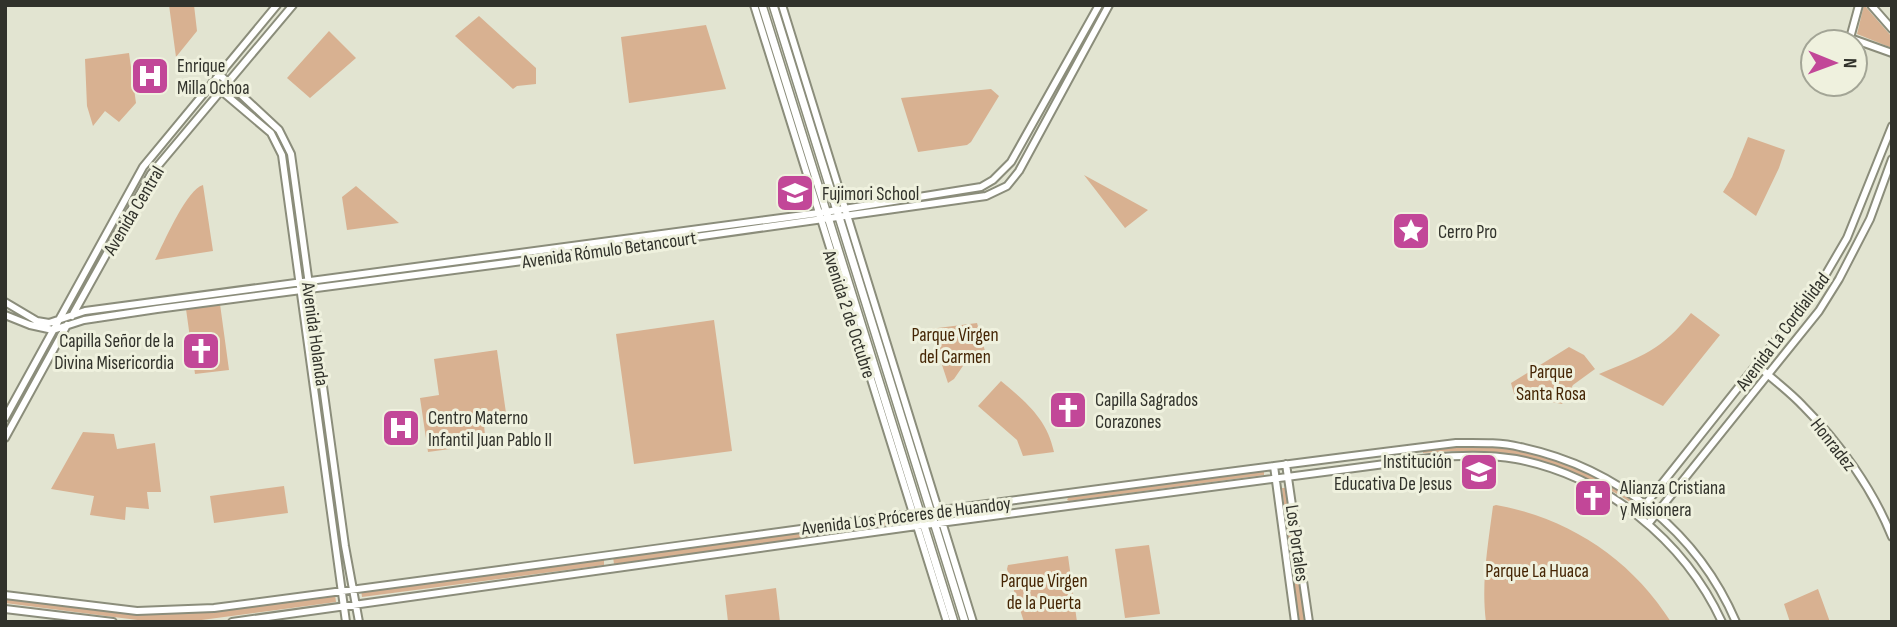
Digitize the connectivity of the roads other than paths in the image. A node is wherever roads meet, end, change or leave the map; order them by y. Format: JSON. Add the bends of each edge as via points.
{"nodes":[{"id":1,"x":277,"y":5,"type":"edge"},
{"id":2,"x":293,"y":5,"type":"edge"},
{"id":3,"x":754,"y":5,"type":"edge"},
{"id":4,"x":762,"y":5,"type":"edge"},
{"id":5,"x":773,"y":5,"type":"edge"},
{"id":6,"x":782,"y":5,"type":"edge"},
{"id":7,"x":1099,"y":5,"type":"edge"},
{"id":8,"x":1109,"y":5,"type":"edge"},
{"id":9,"x":1859,"y":5,"type":"edge"},
{"id":10,"x":1871,"y":5,"type":"edge"},
{"id":11,"x":1892,"y":29,"type":"edge"},
{"id":12,"x":1892,"y":53,"type":"edge"},
{"id":13,"x":219,"y":74,"type":"junction"},
{"id":14,"x":229,"y":81,"type":"junction"},
{"id":15,"x":212,"y":83,"type":"junction"},
{"id":16,"x":221,"y":90,"type":"junction"},
{"id":17,"x":1892,"y":126,"type":"edge"},
{"id":18,"x":1892,"y":159,"type":"edge"},
{"id":19,"x":841,"y":213,"type":"junction"},
{"id":20,"x":823,"y":216,"type":"junction"},
{"id":21,"x":309,"y":280,"type":"junction"},
{"id":22,"x":299,"y":282,"type":"junction"},
{"id":23,"x":310,"y":289,"type":"junction"},
{"id":24,"x":301,"y":290,"type":"junction"},
{"id":25,"x":5,"y":302,"type":"edge"},
{"id":26,"x":74,"y":314,"type":"junction"},
{"id":27,"x":5,"y":315,"type":"edge"},
{"id":28,"x":57,"y":321,"type":"junction"},
{"id":29,"x":67,"y":325,"type":"junction"},
{"id":30,"x":53,"y":330,"type":"junction"},
{"id":31,"x":1757,"y":365,"type":"junction"},
{"id":32,"x":1768,"y":375,"type":"junction"},
{"id":33,"x":5,"y":418,"type":"edge"},
{"id":34,"x":5,"y":438,"type":"edge"},
{"id":35,"x":1419,"y":447,"type":"junction"},
{"id":36,"x":1420,"y":460,"type":"junction"},
{"id":37,"x":1286,"y":464,"type":"junction"},
{"id":38,"x":1274,"y":466,"type":"junction"},
{"id":39,"x":1289,"y":478,"type":"junction"},
{"id":40,"x":1276,"y":480,"type":"junction"},
{"id":41,"x":1646,"y":504,"type":"junction"},
{"id":42,"x":934,"y":511,"type":"junction"},
{"id":43,"x":1892,"y":512,"type":"edge"},
{"id":44,"x":917,"y":513,"type":"junction"},
{"id":45,"x":1657,"y":513,"type":"junction"},
{"id":46,"x":1637,"y":515,"type":"junction"},
{"id":47,"x":1884,"y":517,"type":"junction"},
{"id":48,"x":938,"y":523,"type":"junction"},
{"id":49,"x":1648,"y":524,"type":"junction"},
{"id":50,"x":921,"y":526,"type":"junction"},
{"id":51,"x":1892,"y":537,"type":"edge"},
{"id":52,"x":352,"y":590,"type":"junction"},
{"id":53,"x":341,"y":592,"type":"junction"},
{"id":54,"x":5,"y":595,"type":"edge"},
{"id":55,"x":355,"y":604,"type":"junction"},
{"id":56,"x":344,"y":606,"type":"junction"},
{"id":57,"x":5,"y":608,"type":"edge"},
{"id":58,"x":113,"y":622,"type":"edge"},
{"id":59,"x":232,"y":622,"type":"edge"},
{"id":60,"x":346,"y":622,"type":"edge"},
{"id":61,"x":359,"y":622,"type":"edge"},
{"id":62,"x":947,"y":622,"type":"edge"},
{"id":63,"x":954,"y":622,"type":"edge"},
{"id":64,"x":965,"y":622,"type":"edge"},
{"id":65,"x":973,"y":622,"type":"edge"},
{"id":66,"x":1295,"y":622,"type":"edge"},
{"id":67,"x":1310,"y":622,"type":"edge"},
{"id":68,"x":1722,"y":622,"type":"edge"},
{"id":69,"x":1736,"y":622,"type":"edge"}],
"edges":[{"from":1,"to":13,"type":"main road","name":"Avenida Central"},
{"from":2,"to":14,"type":"main road","name":"Avenida Central"},
{"from":3,"to":20,"type":"main road","name":"Avenida 2 de Octubre"},
{"from":4,"to":20,"type":"main road","name":"Avenida 2 de Octubre"},
{"from":5,"to":19,"type":"main road","name":"Avenida 2 de Octubre"},
{"from":6,"to":19,"type":"main road","name":"Avenida 2 de Octubre"},
{"from":7,"to":19,"type":"main road","name":"Avenida Rómulo Betancourt","via":[[1011,162],[993,180],[970,190]]},
{"from":8,"to":19,"type":"main road","name":"Avenida Rómulo Betancourt","via":[[1007,186],[973,199]]},
{"from":9,"to":12,"type":"main road","via":[[1850,38]]},
{"from":10,"to":11,"type":"main road"},
{"from":13,"to":14,"type":"main road","name":"Avenida Holanda"},
{"from":13,"to":15,"type":"main road","name":"Avenida Central"},
{"from":14,"to":16,"type":"main road","name":"Avenida Central"},
{"from":14,"to":21,"type":"main road","name":"Avenida Holanda","via":[[279,130],[289,146]]},
{"from":15,"to":16,"type":"main road","name":"Avenida Holanda"},
{"from":15,"to":28,"type":"main road","name":"Avenida Central","via":[[143,167]]},
{"from":16,"to":22,"type":"main road","name":"Avenida Holanda","via":[[266,128],[279,146]]},
{"from":16,"to":26,"type":"main road","name":"Avenida Central","via":[[151,174]]},
{"from":17,"to":31,"type":"main road","name":"Avenida La Cordialidad","via":[[1841,249],[1804,307]]},
{"from":18,"to":32,"type":"main road","name":"Avenida La Cordialidad","via":[[1871,219],[1839,279]]},
{"from":19,"to":20,"type":"main road","name":"Avenida Rómulo Betancourt"},
{"from":19,"to":42,"type":"main road","name":"Avenida 2 de Octubre"},
{"from":20,"to":21,"type":"main road","name":"Avenida Rómulo Betancourt"},
{"from":20,"to":23,"type":"main road","name":"Avenida Rómulo Betancourt"},
{"from":20,"to":44,"type":"main road","name":"Avenida 2 de Octubre"},
{"from":21,"to":22,"type":"main road","name":"Avenida Rómulo Betancourt"},
{"from":21,"to":23,"type":"main road","name":"Avenida Holanda"},
{"from":22,"to":24,"type":"main road","name":"Avenida Holanda"},
{"from":22,"to":26,"type":"main road","name":"Avenida Rómulo Betancourt"},
{"from":23,"to":24,"type":"main road","name":"Avenida Rómulo Betancourt"},
{"from":23,"to":52,"type":"main road","name":"Avenida Holanda"},
{"from":24,"to":29,"type":"main road","name":"Avenida Rómulo Betancourt"},
{"from":24,"to":53,"type":"main road","name":"Avenida Holanda"},
{"from":25,"to":28,"type":"main road","via":[[37,321]]},
{"from":26,"to":28,"type":"main road","name":"Avenida Rómulo Betancourt"},
{"from":26,"to":29,"type":"main road","name":"Avenida Central"},
{"from":27,"to":30,"type":"main road"},
{"from":28,"to":30,"type":"main road","name":"Avenida Central"},
{"from":29,"to":30,"type":"main road","name":"Avenida Rómulo Betancourt"},
{"from":29,"to":34,"type":"main road","name":"Avenida Central"},
{"from":30,"to":33,"type":"main road","name":"Avenida Central"},
{"from":31,"to":32,"type":"main road","name":"Honradez"},
{"from":31,"to":41,"type":"main road","name":"Avenida La Cordialidad"},
{"from":32,"to":45,"type":"main road","name":"Avenida La Cordialidad"},
{"from":32,"to":47,"type":"main road","name":"Honradez","via":[[1830,437]]},
{"from":35,"to":36,"type":"main road"},
{"from":35,"to":37,"type":"main road","name":"Avenida Los Próceres de Huandoy"},
{"from":35,"to":41,"type":"main road","name":"Avenida Los Próceres de Huandoy","via":[[1455,443],[1519,446],[1584,467]]},
{"from":36,"to":39,"type":"main road","name":"Avenida Los Próceres de Huandoy"},
{"from":36,"to":46,"type":"main road","name":"Avenida Los Próceres de Huandoy","via":[[1472,455],[1533,463],[1579,479]]},
{"from":37,"to":38,"type":"main road","name":"Avenida Los Próceres de Huandoy"},
{"from":37,"to":39,"type":"main road","name":"Los Portales"},
{"from":38,"to":40,"type":"main road","name":"Los Portales"},
{"from":38,"to":42,"type":"main road","name":"Avenida Los Próceres de Huandoy"},
{"from":39,"to":40,"type":"main road","name":"Avenida Los Próceres de Huandoy"},
{"from":39,"to":67,"type":"main road","name":"Los Portales"},
{"from":40,"to":48,"type":"main road","name":"Avenida Los Próceres de Huandoy"},
{"from":40,"to":66,"type":"main road","name":"Los Portales"},
{"from":41,"to":45,"type":"main road","name":"Avenida Los Próceres de Huandoy"},
{"from":41,"to":46,"type":"main road","name":"Avenida La Cordialidad"},
{"from":42,"to":44,"type":"main road","name":"Avenida Los Próceres de Huandoy"},
{"from":42,"to":48,"type":"main road","name":"Avenida 2 de Octubre"},
{"from":43,"to":47,"type":"main road"},
{"from":44,"to":50,"type":"main road","name":"Avenida 2 de Octubre"},
{"from":44,"to":52,"type":"main road","name":"Avenida Los Próceres de Huandoy"},
{"from":45,"to":49,"type":"main road","name":"Avenida La Cordialidad"},
{"from":45,"to":69,"type":"main road","name":"Avenida Los Próceres de Huandoy","via":[[1699,558]]},
{"from":46,"to":49,"type":"main road","name":"Avenida Los Próceres de Huandoy"},
{"from":47,"to":51,"type":"main road","name":"Honradez"},
{"from":48,"to":50,"type":"main road","name":"Avenida Los Próceres de Huandoy"},
{"from":48,"to":64,"type":"main road","name":"Avenida 2 de Octubre"},
{"from":48,"to":65,"type":"main road","name":"Avenida 2 de Octubre"},
{"from":49,"to":68,"type":"main road","name":"Avenida Los Próceres de Huandoy","via":[[1688,567]]},
{"from":50,"to":55,"type":"main road","name":"Avenida Los Próceres de Huandoy"},
{"from":50,"to":62,"type":"main road","name":"Avenida 2 de Octubre"},
{"from":50,"to":63,"type":"main road","name":"Avenida 2 de Octubre"},
{"from":52,"to":53,"type":"main road","name":"Avenida Los Próceres de Huandoy"},
{"from":52,"to":55,"type":"main road","name":"Avenida Holanda"},
{"from":53,"to":54,"type":"main road","name":"Avenida Los Próceres de Huandoy","via":[[165,611]]},
{"from":53,"to":56,"type":"main road","name":"Avenida Holanda"},
{"from":55,"to":56,"type":"main road","name":"Avenida Los Próceres de Huandoy"},
{"from":55,"to":61,"type":"main road","name":"Avenida Holanda"},
{"from":56,"to":59,"type":"main road","name":"Avenida Los Próceres de Huandoy"},
{"from":56,"to":60,"type":"main road","name":"Avenida Holanda"},
{"from":57,"to":58,"type":"main road"}]}
